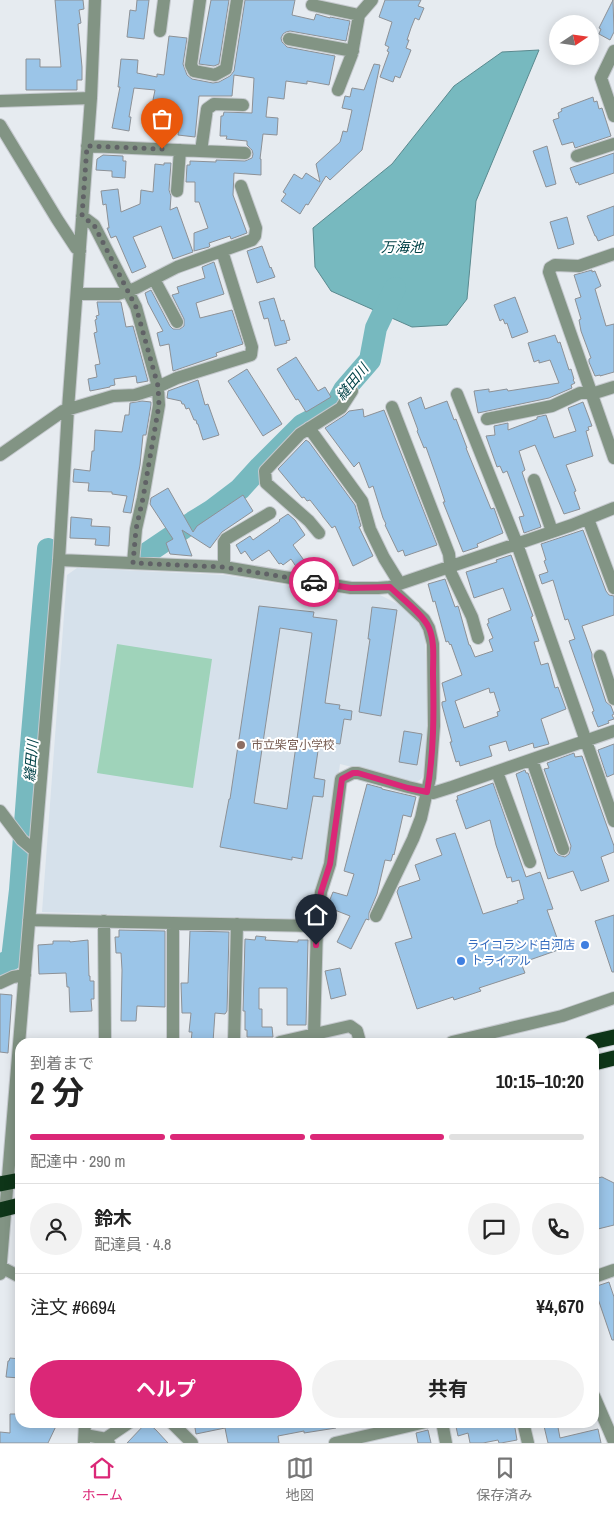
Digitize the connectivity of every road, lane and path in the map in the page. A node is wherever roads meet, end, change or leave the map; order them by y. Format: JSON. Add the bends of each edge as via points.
{"nodes":[{"id":1,"x":96,"y":0,"type":"edge"},
{"id":2,"x":164,"y":0,"type":"edge"},
{"id":3,"x":200,"y":0,"type":"edge"},
{"id":4,"x":237,"y":0,"type":"edge"},
{"id":5,"x":372,"y":0,"type":"edge"},
{"id":6,"x":312,"y":5,"type":"dead end"},
{"id":7,"x":359,"y":15,"type":"junction"},
{"id":8,"x":160,"y":31,"type":"dead end"},
{"id":9,"x":289,"y":39,"type":"dead end"},
{"id":10,"x":353,"y":51,"type":"junction"},
{"id":11,"x":614,"y":51,"type":"edge"},
{"id":12,"x":338,"y":90,"type":"dead end"},
{"id":13,"x":91,"y":98,"type":"junction"},
{"id":14,"x":0,"y":101,"type":"edge"},
{"id":15,"x":243,"y":105,"type":"dead end"},
{"id":16,"x":614,"y":116,"type":"edge"},
{"id":17,"x":0,"y":125,"type":"edge"},
{"id":18,"x":614,"y":144,"type":"edge"},
{"id":19,"x":87,"y":146,"type":"junction"},
{"id":20,"x":180,"y":150,"type":"junction"},
{"id":21,"x":201,"y":151,"type":"junction"},
{"id":22,"x":245,"y":153,"type":"dead end"},
{"id":23,"x":577,"y":156,"type":"dead end"},
{"id":24,"x":241,"y":186,"type":"dead end"},
{"id":25,"x":177,"y":191,"type":"dead end"},
{"id":26,"x":82,"y":216,"type":"junction"},
{"id":27,"x":80,"y":251,"type":"junction"},
{"id":28,"x":222,"y":251,"type":"junction"},
{"id":29,"x":614,"y":254,"type":"edge"},
{"id":30,"x":154,"y":279,"type":"junction"},
{"id":31,"x":128,"y":291,"type":"junction"},
{"id":32,"x":77,"y":294,"type":"junction"},
{"id":33,"x":177,"y":322,"type":"dead end"},
{"id":34,"x":158,"y":386,"type":"junction"},
{"id":35,"x":614,"y":387,"type":"edge"},
{"id":36,"x":352,"y":391,"type":"dead end"},
{"id":37,"x":590,"y":392,"type":"junction"},
{"id":38,"x":457,"y":394,"type":"dead end"},
{"id":39,"x":392,"y":407,"type":"dead end"},
{"id":40,"x":68,"y":409,"type":"junction"},
{"id":41,"x":487,"y":419,"type":"dead end"},
{"id":42,"x":310,"y":428,"type":"junction"},
{"id":43,"x":0,"y":456,"type":"edge"},
{"id":44,"x":614,"y":458,"type":"edge"},
{"id":45,"x":534,"y":480,"type":"dead end"},
{"id":46,"x":614,"y":508,"type":"edge"},
{"id":47,"x":270,"y":513,"type":"dead end"},
{"id":48,"x":588,"y":518,"type":"junction"},
{"id":49,"x":552,"y":531,"type":"junction"},
{"id":50,"x":318,"y":532,"type":"dead end"},
{"id":51,"x":517,"y":544,"type":"junction"},
{"id":52,"x":59,"y":560,"type":"junction"},
{"id":53,"x":133,"y":563,"type":"junction"},
{"id":54,"x":224,"y":567,"type":"junction"},
{"id":55,"x":450,"y":567,"type":"junction"},
{"id":56,"x":395,"y":585,"type":"junction"},
{"id":57,"x":614,"y":588,"type":"edge"},
{"id":58,"x":478,"y":638,"type":"dead end"},
{"id":59,"x":600,"y":656,"type":"dead end"},
{"id":60,"x":614,"y":699,"type":"edge"},
{"id":61,"x":614,"y":731,"type":"edge"},
{"id":62,"x":586,"y":742,"type":"junction"},
{"id":63,"x":532,"y":760,"type":"junction"},
{"id":64,"x":497,"y":772,"type":"junction"},
{"id":65,"x":427,"y":792,"type":"junction"},
{"id":66,"x":610,"y":796,"type":"edge"},
{"id":67,"x":0,"y":811,"type":"edge"},
{"id":68,"x":614,"y":820,"type":"edge"},
{"id":69,"x":563,"y":849,"type":"dead end"},
{"id":70,"x":34,"y":850,"type":"junction"},
{"id":71,"x":530,"y":862,"type":"dead end"},
{"id":72,"x":376,"y":916,"type":"dead end"},
{"id":73,"x":29,"y":920,"type":"junction"},
{"id":74,"x":104,"y":921,"type":"junction"},
{"id":75,"x":173,"y":923,"type":"junction"},
{"id":76,"x":237,"y":924,"type":"junction"},
{"id":77,"x":317,"y":926,"type":"junction"},
{"id":78,"x":25,"y":975,"type":"junction"},
{"id":79,"x":0,"y":983,"type":"edge"},
{"id":80,"x":614,"y":998,"type":"edge"},
{"id":81,"x":314,"y":1034,"type":"junction"},
{"id":82,"x":614,"y":1037,"type":"edge"},
{"id":83,"x":21,"y":1038,"type":"edge"},
{"id":84,"x":105,"y":1038,"type":"edge"},
{"id":85,"x":173,"y":1038,"type":"edge"},
{"id":86,"x":234,"y":1038,"type":"edge"},
{"id":87,"x":297,"y":1038,"type":"edge"},
{"id":88,"x":359,"y":1038,"type":"edge"},
{"id":89,"x":469,"y":1038,"type":"edge"},
{"id":90,"x":599,"y":1040,"type":"edge"},
{"id":91,"x":614,"y":1058,"type":"edge"},
{"id":92,"x":599,"y":1062,"type":"edge"},
{"id":93,"x":15,"y":1098,"type":"edge"},
{"id":94,"x":5,"y":1157,"type":"edge"},
{"id":95,"x":7,"y":1182,"type":"edge"},
{"id":96,"x":15,"y":1206,"type":"edge"},
{"id":97,"x":2,"y":1210,"type":"edge"},
{"id":98,"x":1,"y":1250,"type":"edge"},
{"id":99,"x":1,"y":1267,"type":"edge"},
{"id":100,"x":614,"y":1270,"type":"edge"},
{"id":101,"x":0,"y":1274,"type":"edge"},
{"id":102,"x":15,"y":1274,"type":"edge"},
{"id":103,"x":599,"y":1275,"type":"edge"},
{"id":104,"x":599,"y":1408,"type":"edge"},
{"id":105,"x":123,"y":1428,"type":"edge"},
{"id":106,"x":177,"y":1428,"type":"edge"},
{"id":107,"x":400,"y":1428,"type":"edge"},
{"id":108,"x":443,"y":1428,"type":"edge"},
{"id":109,"x":524,"y":1428,"type":"edge"},
{"id":110,"x":85,"y":1434,"type":"edge"},
{"id":111,"x":107,"y":1441,"type":"edge"},
{"id":112,"x":614,"y":1442,"type":"edge"},
{"id":113,"x":192,"y":1443,"type":"edge"},
{"id":114,"x":335,"y":1443,"type":"edge"},
{"id":115,"x":446,"y":1443,"type":"edge"},
{"id":116,"x":528,"y":1443,"type":"edge"}],
"edges":[{"from":1,"to":13,"type":"street"},
{"from":2,"to":8,"type":"street"},
{"from":3,"to":4,"type":"street","via":[[191,65],[194,72],[216,75],[226,69]]},
{"from":5,"to":7,"type":"street"},
{"from":6,"to":7,"type":"street"},
{"from":7,"to":10,"type":"street"},
{"from":9,"to":10,"type":"street"},
{"from":10,"to":12,"type":"street"},
{"from":11,"to":16,"type":"street","via":[[601,78]]},
{"from":13,"to":14,"type":"street"},
{"from":13,"to":19,"type":"street"},
{"from":15,"to":21,"type":"street","via":[[214,104],[207,109]]},
{"from":17,"to":27,"type":"street","via":[[57,220]]},
{"from":18,"to":23,"type":"street"},
{"from":19,"to":20,"type":"street"},
{"from":19,"to":26,"type":"street"},
{"from":20,"to":21,"type":"street"},
{"from":20,"to":25,"type":"street"},
{"from":21,"to":22,"type":"street"},
{"from":24,"to":28,"type":"street","via":[[256,233],[252,240]]},
{"from":26,"to":27,"type":"street"},
{"from":26,"to":31,"type":"street","via":[[94,225]]},
{"from":27,"to":32,"type":"street"},
{"from":28,"to":30,"type":"street"},
{"from":28,"to":34,"type":"street","via":[[252,347],[251,355]]},
{"from":29,"to":37,"type":"street","via":[[579,266],[553,266],[549,272]]},
{"from":30,"to":31,"type":"street"},
{"from":30,"to":33,"type":"street"},
{"from":31,"to":32,"type":"street"},
{"from":31,"to":34,"type":"street","via":[[136,307]]},
{"from":32,"to":40,"type":"street"},
{"from":34,"to":40,"type":"street","via":[[141,393],[113,396]]},
{"from":34,"to":53,"type":"street","via":[[159,405],[136,529]]},
{"from":35,"to":37,"type":"street"},
{"from":36,"to":42,"type":"street","via":[[341,408]]},
{"from":37,"to":41,"type":"street","via":[[580,393],[552,406]]},
{"from":37,"to":44,"type":"street"},
{"from":38,"to":51,"type":"street"},
{"from":39,"to":55,"type":"street","via":[[449,554]]},
{"from":40,"to":43,"type":"street"},
{"from":40,"to":52,"type":"street"},
{"from":42,"to":50,"type":"street","via":[[264,471],[266,483]]},
{"from":42,"to":56,"type":"street","via":[[362,501],[369,526]]},
{"from":45,"to":49,"type":"street"},
{"from":46,"to":48,"type":"street"},
{"from":47,"to":54,"type":"street","via":[[226,539]]},
{"from":48,"to":49,"type":"street"},
{"from":48,"to":57,"type":"street"},
{"from":49,"to":51,"type":"street"},
{"from":51,"to":55,"type":"street"},
{"from":51,"to":62,"type":"street"},
{"from":52,"to":53,"type":"street"},
{"from":52,"to":70,"type":"street"},
{"from":53,"to":54,"type":"street"},
{"from":54,"to":56,"type":"street","via":[[351,588]]},
{"from":55,"to":56,"type":"street"},
{"from":55,"to":58,"type":"street"},
{"from":56,"to":65,"type":"street","via":[[424,619],[433,644],[434,726]]},
{"from":59,"to":60,"type":"street"},
{"from":61,"to":62,"type":"street"},
{"from":62,"to":63,"type":"street"},
{"from":62,"to":66,"type":"street"},
{"from":63,"to":64,"type":"street"},
{"from":63,"to":69,"type":"street"},
{"from":64,"to":65,"type":"street","via":[[433,793]]},
{"from":64,"to":71,"type":"street"},
{"from":65,"to":72,"type":"street","via":[[417,830]]},
{"from":65,"to":77,"type":"street","via":[[358,773],[342,779]]},
{"from":66,"to":68,"type":"street"},
{"from":67,"to":70,"type":"street"},
{"from":70,"to":73,"type":"street"},
{"from":73,"to":74,"type":"street"},
{"from":73,"to":78,"type":"street"},
{"from":74,"to":75,"type":"street"},
{"from":74,"to":84,"type":"street"},
{"from":75,"to":76,"type":"street"},
{"from":75,"to":85,"type":"street"},
{"from":76,"to":77,"type":"street"},
{"from":76,"to":86,"type":"street"},
{"from":77,"to":81,"type":"street"},
{"from":78,"to":79,"type":"street"},
{"from":78,"to":83,"type":"street"},
{"from":80,"to":89,"type":"street","via":[[562,1016]]},
{"from":81,"to":87,"type":"street"},
{"from":81,"to":88,"type":"street","via":[[350,1026]]},
{"from":82,"to":90,"type":"highway"},
{"from":91,"to":92,"type":"highway"},
{"from":93,"to":94,"type":"street"},
{"from":94,"to":95,"type":"street"},
{"from":95,"to":97,"type":"street"},
{"from":96,"to":97,"type":"highway"},
{"from":97,"to":98,"type":"street"},
{"from":98,"to":99,"type":"street"},
{"from":99,"to":101,"type":"street"},
{"from":99,"to":102,"type":"street"},
{"from":100,"to":103,"type":"street"},
{"from":104,"to":112,"type":"street"},
{"from":105,"to":111,"type":"street"},
{"from":106,"to":113,"type":"street"},
{"from":107,"to":114,"type":"street"},
{"from":108,"to":115,"type":"street"},
{"from":109,"to":116,"type":"street"},
{"from":110,"to":111,"type":"street"}]}
